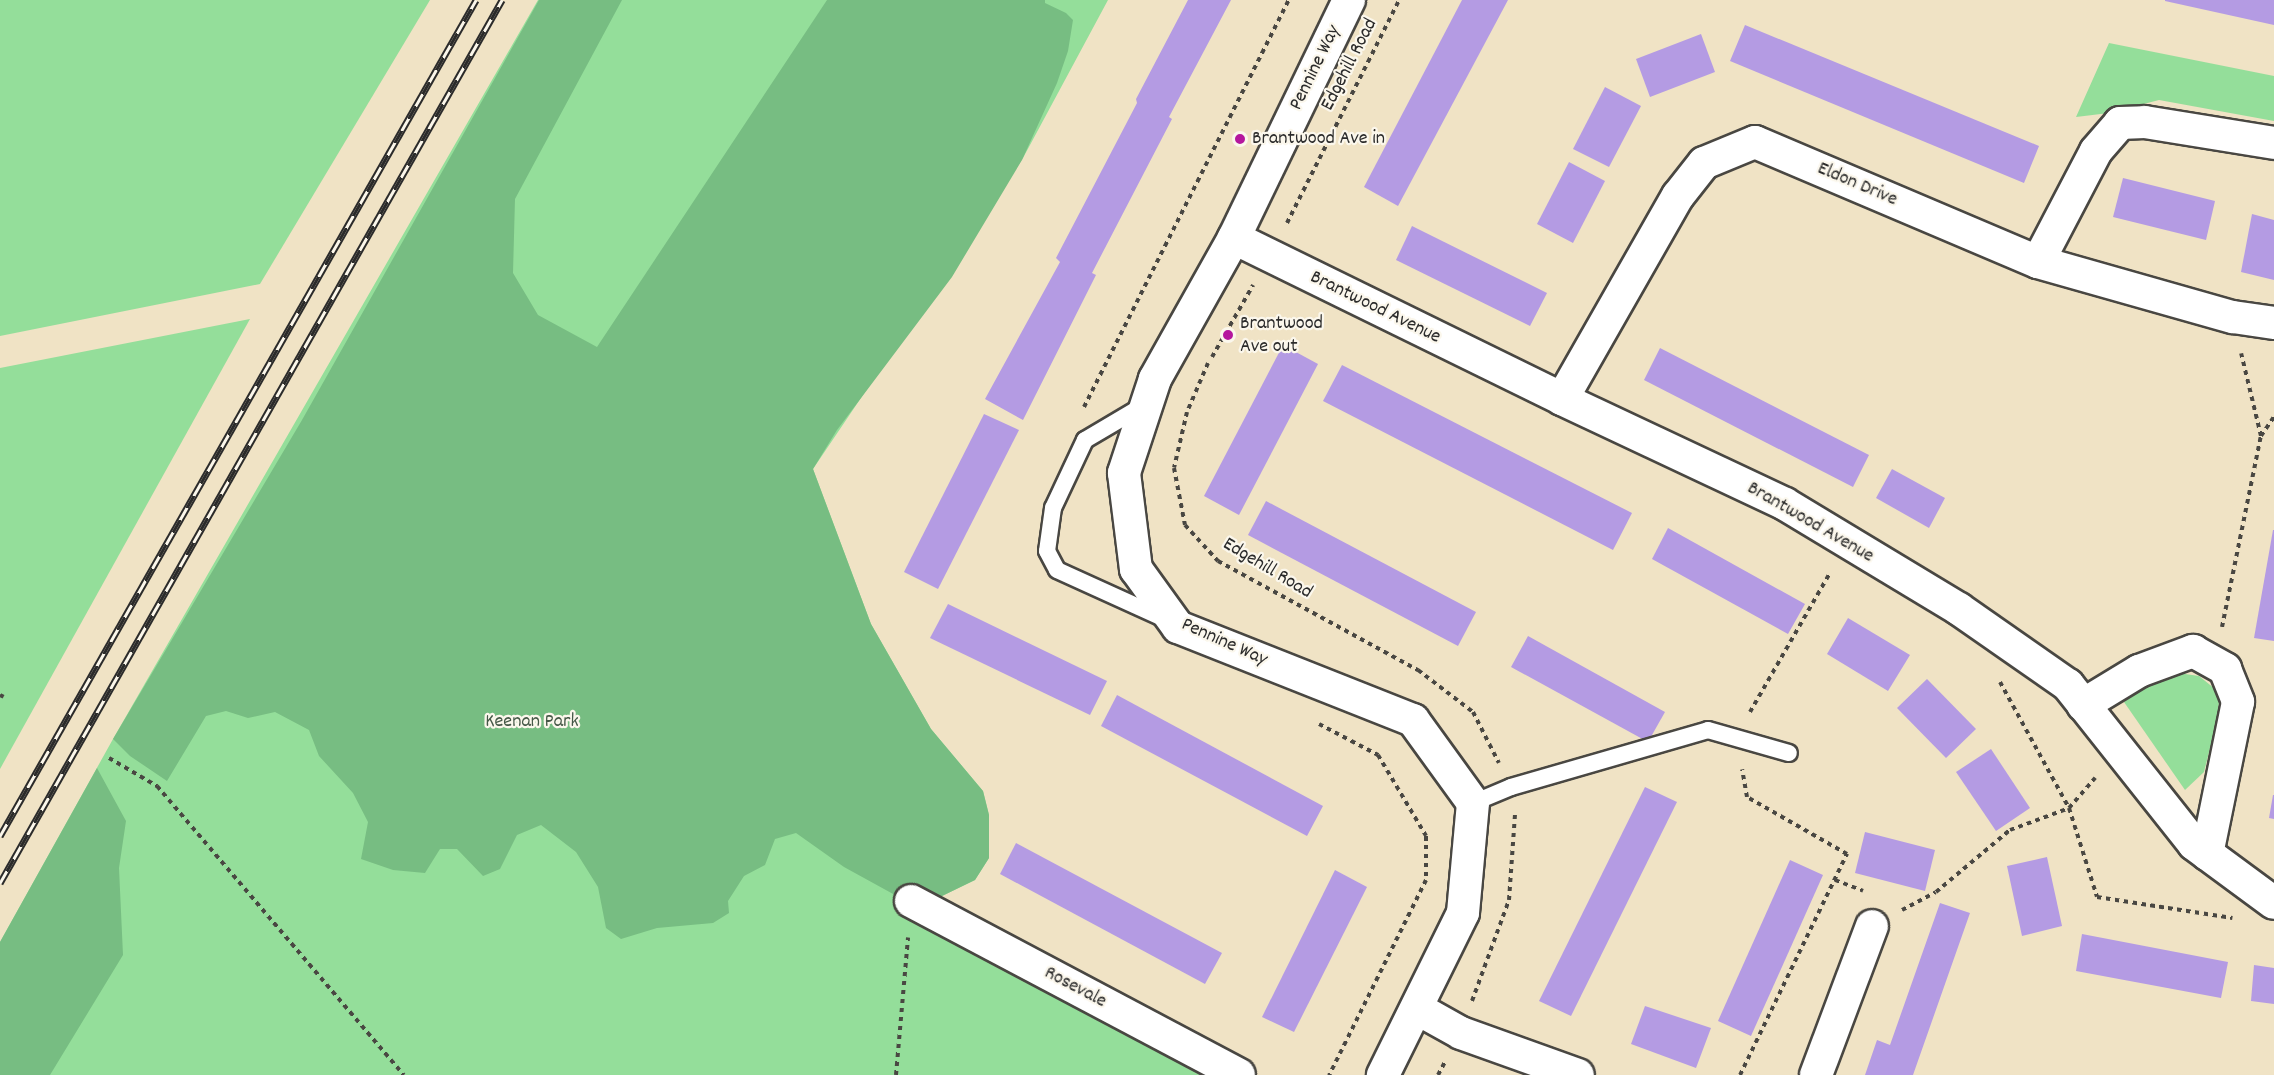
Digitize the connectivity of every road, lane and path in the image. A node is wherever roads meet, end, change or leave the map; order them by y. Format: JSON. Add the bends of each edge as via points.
{"nodes":[{"id":1,"x":1289,"y":0,"type":"edge"},
{"id":2,"x":1349,"y":0,"type":"edge"},
{"id":3,"x":1399,"y":0,"type":"edge"},
{"id":4,"x":2274,"y":143,"type":"edge"},
{"id":5,"x":1234,"y":238,"type":"junction"},
{"id":6,"x":1270,"y":257,"type":"junction"},
{"id":7,"x":2038,"y":262,"type":"junction"},
{"id":8,"x":2233,"y":317,"type":"junction"},
{"id":9,"x":2274,"y":322,"type":"edge"},
{"id":10,"x":1562,"y":399,"type":"junction"},
{"id":11,"x":1147,"y":403,"type":"junction"},
{"id":12,"x":2274,"y":417,"type":"edge"},
{"id":13,"x":2260,"y":436,"type":"junction"},
{"id":14,"x":1077,"y":457,"type":"junction"},
{"id":15,"x":1847,"y":543,"type":"junction"},
{"id":16,"x":1176,"y":624,"type":"junction"},
{"id":17,"x":2214,"y":663,"type":"junction"},
{"id":18,"x":1998,"y":678,"type":"dead end"},
{"id":19,"x":2083,"y":705,"type":"junction"},
{"id":20,"x":1317,"y":723,"type":"dead end"},
{"id":21,"x":1736,"y":738,"type":"junction"},
{"id":22,"x":2119,"y":750,"type":"junction"},
{"id":23,"x":1790,"y":753,"type":"dead end"},
{"id":24,"x":109,"y":758,"type":"dead end"},
{"id":25,"x":1511,"y":787,"type":"junction"},
{"id":26,"x":1473,"y":803,"type":"junction"},
{"id":27,"x":2069,"y":808,"type":"junction"},
{"id":28,"x":2207,"y":854,"type":"junction"},
{"id":29,"x":911,"y":901,"type":"joint"},
{"id":30,"x":2274,"y":903,"type":"edge"},
{"id":31,"x":2235,"y":918,"type":"dead end"},
{"id":32,"x":1872,"y":926,"type":"joint"},
{"id":33,"x":1418,"y":1009,"type":"junction"},
{"id":34,"x":1461,"y":1033,"type":"junction"},
{"id":35,"x":404,"y":1075,"type":"edge"},
{"id":36,"x":896,"y":1075,"type":"edge"},
{"id":37,"x":1239,"y":1075,"type":"edge"},
{"id":38,"x":1329,"y":1075,"type":"edge"},
{"id":39,"x":1383,"y":1075,"type":"edge"},
{"id":40,"x":1438,"y":1075,"type":"edge"},
{"id":41,"x":1578,"y":1075,"type":"edge"},
{"id":42,"x":1740,"y":1075,"type":"edge"},
{"id":43,"x":1816,"y":1075,"type":"edge"}],
"edges":[{"from":1,"to":14,"type":"path","via":[[1070,435]]},
{"from":2,"to":5,"type":"street","name":"Pennine Way"},
{"from":3,"to":6,"type":"path","name":"Edgehill Road"},
{"from":4,"to":7,"type":"street","via":[[2145,122],[2120,123],[2096,151]]},
{"from":5,"to":6,"type":"street","name":"Brantwood Avenue"},
{"from":5,"to":11,"type":"street","name":"Pennine Way","via":[[1155,379]]},
{"from":6,"to":10,"type":"street","name":"Brantwood Avenue"},
{"from":6,"to":25,"type":"path","name":"Edgehill Road","via":[[1207,365],[1187,412],[1174,468],[1185,525],[1218,561],[1418,670],[1473,711]]},
{"from":7,"to":8,"type":"street","name":"Eldon Drive"},
{"from":7,"to":10,"type":"street","name":"Eldon Drive","via":[[1755,142],[1704,163],[1678,196]]},
{"from":8,"to":9,"type":"street","name":"Eldon Drive"},
{"from":8,"to":13,"type":"path"},
{"from":10,"to":15,"type":"street","name":"Brantwood Avenue","via":[[1785,504]]},
{"from":11,"to":14,"type":"lane","via":[[1085,440]]},
{"from":11,"to":16,"type":"street","name":"Pennine Way","via":[[1124,473],[1136,569]]},
{"from":12,"to":13,"type":"path"},
{"from":13,"to":17,"type":"path"},
{"from":14,"to":16,"type":"lane","via":[[1053,508],[1047,551],[1057,570]]},
{"from":15,"to":19,"type":"street","name":"Brantwood Avenue","via":[[1959,609],[2067,685]]},
{"from":15,"to":21,"type":"path"},
{"from":16,"to":26,"type":"street","name":"Pennine Way","via":[[1413,720]]},
{"from":17,"to":19,"type":"street","via":[[2193,651],[2139,671]]},
{"from":17,"to":28,"type":"street","via":[[2225,669],[2238,702]]},
{"from":18,"to":27,"type":"path"},
{"from":19,"to":22,"type":"street","name":"Brantwood Avenue"},
{"from":20,"to":38,"type":"path","via":[[1378,756],[1426,836],[1426,880]]},
{"from":21,"to":23,"type":"lane"},
{"from":21,"to":25,"type":"lane","via":[[1708,730]]},
{"from":21,"to":42,"type":"path","via":[[1747,797],[1847,854]]},
{"from":22,"to":27,"type":"path"},
{"from":22,"to":28,"type":"street","name":"Brantwood Avenue","via":[[2194,844]]},
{"from":24,"to":35,"type":"path","via":[[157,786]]},
{"from":25,"to":26,"type":"lane"},
{"from":25,"to":34,"type":"path","name":"Edgehill Road","via":[[1516,798],[1509,900]]},
{"from":26,"to":33,"type":"street","via":[[1462,913]]},
{"from":27,"to":31,"type":"path","via":[[2097,897]]},
{"from":27,"to":32,"type":"path","via":[[2010,830],[1936,892]]},
{"from":28,"to":30,"type":"street","name":"Brantwood Avenue"},
{"from":29,"to":36,"type":"path"},
{"from":29,"to":37,"type":"street","name":"Rosevale"},
{"from":32,"to":43,"type":"street"},
{"from":33,"to":34,"type":"street"},
{"from":33,"to":39,"type":"street"},
{"from":34,"to":40,"type":"path","name":"Edgehill Road"},
{"from":34,"to":41,"type":"street"}]}
